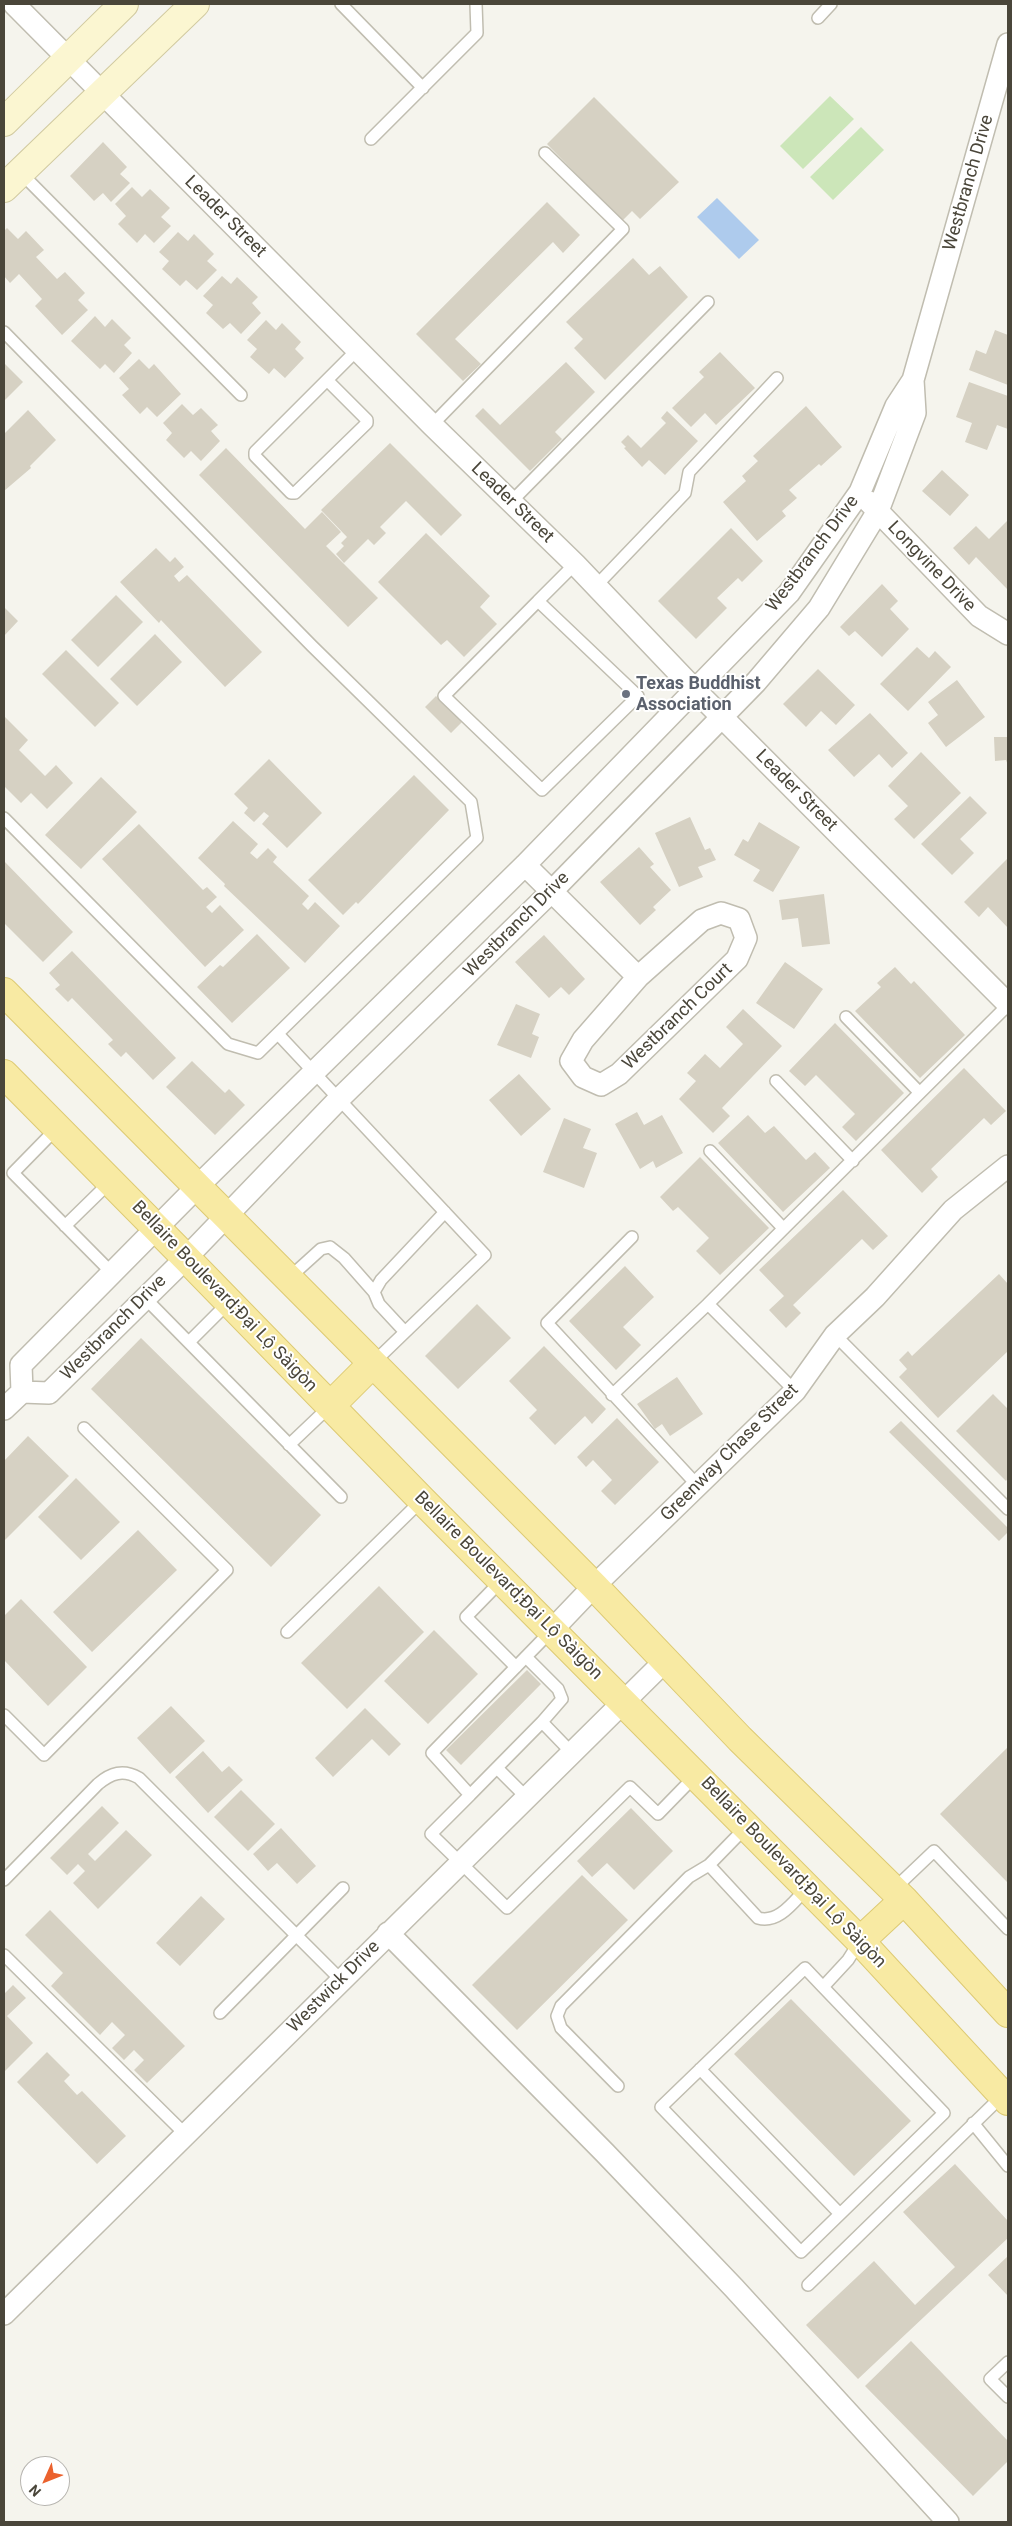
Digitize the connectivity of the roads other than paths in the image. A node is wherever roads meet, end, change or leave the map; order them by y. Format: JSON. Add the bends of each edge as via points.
{"nodes":[{"id":1,"x":14,"y":4,"type":"edge"},
{"id":2,"x":124,"y":4,"type":"edge"},
{"id":3,"x":195,"y":4,"type":"edge"},
{"id":4,"x":341,"y":4,"type":"edge"},
{"id":5,"x":476,"y":4,"type":"edge"},
{"id":6,"x":832,"y":4,"type":"edge"},
{"id":7,"x":818,"y":18,"type":"dead end"},
{"id":8,"x":1008,"y":44,"type":"edge"},
{"id":9,"x":68,"y":59,"type":"junction"},
{"id":10,"x":423,"y":88,"type":"junction"},
{"id":11,"x":104,"y":94,"type":"junction"},
{"id":12,"x":4,"y":122,"type":"edge"},
{"id":13,"x":371,"y":139,"type":"dead end"},
{"id":14,"x":545,"y":153,"type":"dead end"},
{"id":15,"x":12,"y":181,"type":"edge"},
{"id":16,"x":708,"y":302,"type":"dead end"},
{"id":17,"x":4,"y":332,"type":"edge"},
{"id":18,"x":357,"y":350,"type":"junction"},
{"id":19,"x":777,"y":378,"type":"dead end"},
{"id":20,"x":327,"y":380,"type":"junction"},
{"id":21,"x":913,"y":380,"type":"junction"},
{"id":22,"x":241,"y":395,"type":"dead end"},
{"id":23,"x":432,"y":425,"type":"junction"},
{"id":24,"x":860,"y":492,"type":"junction"},
{"id":25,"x":512,"y":502,"type":"junction"},
{"id":26,"x":878,"y":511,"type":"junction"},
{"id":27,"x":575,"y":564,"type":"junction"},
{"id":28,"x":595,"y":587,"type":"junction"},
{"id":29,"x":538,"y":601,"type":"junction"},
{"id":30,"x":1008,"y":634,"type":"edge"},
{"id":31,"x":696,"y":691,"type":"junction"},
{"id":32,"x":721,"y":716,"type":"junction"},
{"id":33,"x":4,"y":818,"type":"edge"},
{"id":34,"x":525,"y":865,"type":"junction"},
{"id":35,"x":552,"y":891,"type":"junction"},
{"id":36,"x":638,"y":977,"type":"junction"},
{"id":37,"x":4,"y":992,"type":"edge"},
{"id":38,"x":1008,"y":1004,"type":"edge"},
{"id":39,"x":846,"y":1017,"type":"dead end"},
{"id":40,"x":278,"y":1034,"type":"junction"},
{"id":41,"x":314,"y":1073,"type":"junction"},
{"id":42,"x":4,"y":1074,"type":"edge"},
{"id":43,"x":776,"y":1081,"type":"dead end"},
{"id":44,"x":919,"y":1092,"type":"junction"},
{"id":45,"x":338,"y":1100,"type":"junction"},
{"id":46,"x":57,"y":1128,"type":"junction"},
{"id":47,"x":710,"y":1152,"type":"dead end"},
{"id":48,"x":853,"y":1161,"type":"junction"},
{"id":49,"x":1008,"y":1166,"type":"edge"},
{"id":50,"x":110,"y":1182,"type":"junction"},
{"id":51,"x":198,"y":1186,"type":"junction"},
{"id":52,"x":445,"y":1212,"type":"junction"},
{"id":53,"x":226,"y":1214,"type":"junction"},
{"id":54,"x":65,"y":1226,"type":"junction"},
{"id":55,"x":156,"y":1228,"type":"junction"},
{"id":56,"x":783,"y":1228,"type":"junction"},
{"id":57,"x":632,"y":1237,"type":"dead end"},
{"id":58,"x":186,"y":1258,"type":"junction"},
{"id":59,"x":112,"y":1273,"type":"junction"},
{"id":60,"x":289,"y":1278,"type":"junction"},
{"id":61,"x":374,"y":1292,"type":"junction"},
{"id":62,"x":145,"y":1298,"type":"junction"},
{"id":63,"x":229,"y":1302,"type":"junction"},
{"id":64,"x":708,"y":1304,"type":"junction"},
{"id":65,"x":405,"y":1332,"type":"junction"},
{"id":66,"x":835,"y":1335,"type":"junction"},
{"id":67,"x":189,"y":1342,"type":"junction"},
{"id":68,"x":372,"y":1364,"type":"junction"},
{"id":69,"x":795,"y":1391,"type":"junction"},
{"id":70,"x":22,"y":1392,"type":"junction"},
{"id":71,"x":612,"y":1395,"type":"junction"},
{"id":72,"x":330,"y":1406,"type":"junction"},
{"id":73,"x":4,"y":1410,"type":"edge"},
{"id":74,"x":84,"y":1428,"type":"dead end"},
{"id":75,"x":289,"y":1445,"type":"junction"},
{"id":76,"x":699,"y":1486,"type":"junction"},
{"id":77,"x":341,"y":1497,"type":"dead end"},
{"id":78,"x":422,"y":1500,"type":"junction"},
{"id":79,"x":1008,"y":1509,"type":"edge"},
{"id":80,"x":502,"y":1580,"type":"junction"},
{"id":81,"x":594,"y":1586,"type":"junction"},
{"id":82,"x":552,"y":1630,"type":"junction"},
{"id":83,"x":287,"y":1632,"type":"dead end"},
{"id":84,"x":526,"y":1656,"type":"junction"},
{"id":85,"x":665,"y":1661,"type":"junction"},
{"id":86,"x":516,"y":1667,"type":"junction"},
{"id":87,"x":624,"y":1701,"type":"junction"},
{"id":88,"x":4,"y":1715,"type":"edge"},
{"id":89,"x":542,"y":1722,"type":"junction"},
{"id":90,"x":572,"y":1752,"type":"junction"},
{"id":91,"x":497,"y":1768,"type":"junction"},
{"id":92,"x":696,"y":1774,"type":"junction"},
{"id":93,"x":470,"y":1794,"type":"junction"},
{"id":94,"x":526,"y":1797,"type":"junction"},
{"id":95,"x":747,"y":1826,"type":"junction"},
{"id":96,"x":459,"y":1863,"type":"junction"},
{"id":97,"x":709,"y":1865,"type":"junction"},
{"id":98,"x":4,"y":1880,"type":"edge"},
{"id":99,"x":808,"y":1887,"type":"junction"},
{"id":100,"x":344,"y":1888,"type":"dead end"},
{"id":101,"x":899,"y":1895,"type":"junction"},
{"id":102,"x":1008,"y":1929,"type":"edge"},
{"id":103,"x":388,"y":1933,"type":"junction"},
{"id":104,"x":297,"y":1935,"type":"junction"},
{"id":105,"x":860,"y":1940,"type":"junction"},
{"id":106,"x":4,"y":1955,"type":"edge"},
{"id":107,"x":341,"y":1980,"type":"junction"},
{"id":108,"x":823,"y":1987,"type":"junction"},
{"id":109,"x":220,"y":2013,"type":"dead end"},
{"id":110,"x":1008,"y":2013,"type":"edge"},
{"id":111,"x":700,"y":2070,"type":"junction"},
{"id":112,"x":618,"y":2086,"type":"dead end"},
{"id":113,"x":1006,"y":2098,"type":"edge"},
{"id":114,"x":973,"y":2123,"type":"junction"},
{"id":115,"x":185,"y":2134,"type":"junction"},
{"id":116,"x":1008,"y":2166,"type":"edge"},
{"id":117,"x":840,"y":2214,"type":"junction"},
{"id":118,"x":808,"y":2285,"type":"dead end"},
{"id":119,"x":4,"y":2314,"type":"edge"},
{"id":120,"x":1008,"y":2362,"type":"edge"},
{"id":121,"x":1008,"y":2397,"type":"edge"},
{"id":122,"x":948,"y":2522,"type":"edge"}],
"edges":[{"from":1,"to":9,"type":"street","name":"Leader Street"},
{"from":2,"to":9,"type":"main road"},
{"from":3,"to":11,"type":"main road"},
{"from":4,"to":10,"type":"lane"},
{"from":5,"to":10,"type":"lane","via":[[477,33]]},
{"from":6,"to":7,"type":"lane"},
{"from":8,"to":21,"type":"street","name":"Westbranch Drive"},
{"from":9,"to":11,"type":"street","name":"Leader Street"},
{"from":9,"to":12,"type":"main road"},
{"from":10,"to":13,"type":"lane"},
{"from":11,"to":15,"type":"main road"},
{"from":11,"to":18,"type":"street","name":"Leader Street"},
{"from":14,"to":23,"type":"lane","via":[[623,229]]},
{"from":15,"to":22,"type":"lane"},
{"from":16,"to":25,"type":"lane"},
{"from":17,"to":40,"type":"lane","via":[[312,646],[471,802],[477,838]]},
{"from":18,"to":20,"type":"lane"},
{"from":18,"to":23,"type":"street","name":"Leader Street"},
{"from":19,"to":28,"type":"lane","via":[[689,472],[685,493]]},
{"from":20,"to":20,"type":"lane","via":[[255,452],[255,456],[291,493],[295,493],[367,423]]},
{"from":21,"to":24,"type":"street","name":"Westbranch Drive","via":[[896,406]]},
{"from":21,"to":26,"type":"street","name":"Westbranch Drive","via":[[915,412]]},
{"from":23,"to":25,"type":"street","name":"Leader Street"},
{"from":24,"to":26,"type":"street","name":"Longvine Drive"},
{"from":24,"to":31,"type":"street","name":"Westbranch Drive","via":[[789,593]]},
{"from":25,"to":27,"type":"street","name":"Leader Street"},
{"from":26,"to":30,"type":"street","name":"Longvine Drive","via":[[978,616]]},
{"from":26,"to":32,"type":"street","name":"Westbranch Drive","via":[[820,608],[756,682]]},
{"from":27,"to":28,"type":"street","name":"Leader Street"},
{"from":27,"to":29,"type":"lane"},
{"from":28,"to":31,"type":"street","name":"Leader Street"},
{"from":29,"to":29,"type":"lane","via":[[444,696],[542,790],[638,696]]},
{"from":31,"to":32,"type":"street","name":"Leader Street"},
{"from":31,"to":34,"type":"street","name":"Westbranch Drive"},
{"from":32,"to":35,"type":"street","name":"Westbranch Drive"},
{"from":32,"to":38,"type":"street","name":"Leader Street"},
{"from":33,"to":40,"type":"lane","via":[[228,1044],[258,1053]]},
{"from":34,"to":35,"type":"street"},
{"from":34,"to":41,"type":"street","name":"Westbranch Drive"},
{"from":35,"to":36,"type":"street"},
{"from":35,"to":45,"type":"street","name":"Westbranch Drive"},
{"from":36,"to":36,"type":"street","name":"Westbranch Court","via":[[583,1040],[570,1061],[583,1076],[601,1085],[619,1074],[737,959],[746,938],[739,919],[721,913],[702,920]]},
{"from":37,"to":51,"type":"main road"},
{"from":38,"to":44,"type":"lane"},
{"from":39,"to":44,"type":"lane"},
{"from":40,"to":41,"type":"lane"},
{"from":41,"to":45,"type":"lane"},
{"from":41,"to":51,"type":"street","name":"Westbranch Drive"},
{"from":42,"to":46,"type":"main road","name":"Bellaire Boulevard;Đại Lộ Sàigòn"},
{"from":43,"to":48,"type":"lane"},
{"from":44,"to":48,"type":"lane"},
{"from":45,"to":52,"type":"lane"},
{"from":45,"to":53,"type":"street","name":"Westbranch Drive"},
{"from":46,"to":50,"type":"main road","name":"Bellaire Boulevard;Đại Lộ Sàigòn"},
{"from":46,"to":54,"type":"lane","via":[[13,1173]]},
{"from":47,"to":56,"type":"lane"},
{"from":48,"to":56,"type":"lane"},
{"from":49,"to":66,"type":"street","name":"Greenway Chase Street","via":[[953,1210],[875,1297]]},
{"from":50,"to":54,"type":"lane"},
{"from":50,"to":55,"type":"main road","name":"Bellaire Boulevard;Đại Lộ Sàigòn"},
{"from":51,"to":53,"type":"main road"},
{"from":51,"to":55,"type":"street","name":"Westbranch Drive"},
{"from":52,"to":61,"type":"lane","via":[[381,1280]]},
{"from":52,"to":65,"type":"lane","via":[[485,1254]]},
{"from":53,"to":58,"type":"street","name":"Westbranch Drive"},
{"from":53,"to":60,"type":"main road"},
{"from":54,"to":59,"type":"lane"},
{"from":55,"to":58,"type":"main road","name":"Bellaire Boulevard;Đại Lộ Sàigòn"},
{"from":55,"to":59,"type":"street","name":"Westbranch Drive"},
{"from":56,"to":64,"type":"lane"},
{"from":57,"to":71,"type":"lane","via":[[547,1323]]},
{"from":58,"to":62,"type":"street","name":"Westbranch Drive"},
{"from":58,"to":63,"type":"main road","name":"Bellaire Boulevard;Đại Lộ Sàigòn"},
{"from":59,"to":70,"type":"street","name":"Westbranch Drive","via":[[21,1365]]},
{"from":60,"to":61,"type":"lane","via":[[321,1249],[330,1247]]},
{"from":60,"to":68,"type":"main road"},
{"from":61,"to":65,"type":"lane","via":[[379,1304]]},
{"from":62,"to":67,"type":"lane"},
{"from":62,"to":70,"type":"street","name":"Westbranch Drive","via":[[49,1393]]},
{"from":63,"to":67,"type":"lane"},
{"from":63,"to":72,"type":"main road","name":"Bellaire Boulevard;Đại Lộ Sàigòn"},
{"from":64,"to":69,"type":"lane"},
{"from":64,"to":71,"type":"lane"},
{"from":65,"to":68,"type":"lane"},
{"from":66,"to":69,"type":"street","name":"Greenway Chase Street"},
{"from":66,"to":79,"type":"lane"},
{"from":67,"to":75,"type":"lane"},
{"from":68,"to":72,"type":"main road"},
{"from":68,"to":81,"type":"main road"},
{"from":69,"to":76,"type":"street","name":"Greenway Chase Street"},
{"from":70,"to":73,"type":"street"},
{"from":71,"to":76,"type":"lane"},
{"from":72,"to":75,"type":"lane"},
{"from":72,"to":78,"type":"main road","name":"Bellaire Boulevard;Đại Lộ Sàigòn"},
{"from":74,"to":88,"type":"lane","via":[[227,1570],[44,1755]]},
{"from":75,"to":77,"type":"lane"},
{"from":76,"to":81,"type":"street","name":"Greenway Chase Street"},
{"from":78,"to":80,"type":"main road","name":"Bellaire Boulevard;Đại Lộ Sàigòn"},
{"from":78,"to":83,"type":"lane"},
{"from":80,"to":82,"type":"main road","name":"Bellaire Boulevard;Đại Lộ Sàigòn"},
{"from":80,"to":86,"type":"lane","via":[[466,1617]]},
{"from":81,"to":82,"type":"street","name":"Greenway Chase Street"},
{"from":81,"to":85,"type":"main road"},
{"from":82,"to":84,"type":"lane"},
{"from":82,"to":87,"type":"main road","name":"Bellaire Boulevard;Đại Lộ Sàigòn"},
{"from":84,"to":86,"type":"lane"},
{"from":84,"to":89,"type":"lane","via":[[562,1694],[558,1705]]},
{"from":85,"to":87,"type":"street","name":"Westwick Drive"},
{"from":85,"to":101,"type":"main road"},
{"from":86,"to":93,"type":"lane","via":[[432,1752]]},
{"from":87,"to":90,"type":"street","name":"Westwick Drive"},
{"from":87,"to":92,"type":"main road","name":"Bellaire Boulevard;Đại Lộ Sàigòn"},
{"from":89,"to":90,"type":"lane"},
{"from":89,"to":91,"type":"lane"},
{"from":90,"to":94,"type":"street","name":"Westwick Drive"},
{"from":91,"to":93,"type":"lane"},
{"from":91,"to":94,"type":"lane"},
{"from":92,"to":95,"type":"main road","name":"Bellaire Boulevard;Đại Lộ Sàigòn"},
{"from":92,"to":96,"type":"lane","via":[[658,1814],[630,1787],[507,1908]]},
{"from":93,"to":96,"type":"lane","via":[[431,1834]]},
{"from":94,"to":96,"type":"street","name":"Westwick Drive"},
{"from":95,"to":97,"type":"lane"},
{"from":95,"to":99,"type":"main road","name":"Bellaire Boulevard;Đại Lộ Sàigòn"},
{"from":96,"to":103,"type":"street","name":"Westwick Drive"},
{"from":97,"to":99,"type":"lane","via":[[758,1918],[778,1917]]},
{"from":97,"to":112,"type":"lane","via":[[689,1877],[560,2006],[557,2016],[561,2028]]},
{"from":98,"to":104,"type":"lane","via":[[98,1784],[109,1776],[124,1772],[139,1778]]},
{"from":99,"to":105,"type":"main road","name":"Bellaire Boulevard;Đại Lộ Sàigòn"},
{"from":100,"to":104,"type":"lane"},
{"from":101,"to":102,"type":"lane","via":[[934,1850]]},
{"from":101,"to":105,"type":"main road"},
{"from":101,"to":110,"type":"main road"},
{"from":103,"to":107,"type":"street","name":"Westwick Drive"},
{"from":103,"to":122,"type":"street","via":[[727,2281]]},
{"from":104,"to":107,"type":"lane"},
{"from":104,"to":109,"type":"lane"},
{"from":105,"to":108,"type":"lane","via":[[848,1960]]},
{"from":105,"to":113,"type":"main road","name":"Bellaire Boulevard;Đại Lộ Sàigòn"},
{"from":106,"to":115,"type":"lane"},
{"from":107,"to":115,"type":"street","name":"Westwick Drive"},
{"from":108,"to":111,"type":"lane","via":[[805,1968]]},
{"from":108,"to":117,"type":"lane","via":[[944,2113]]},
{"from":111,"to":117,"type":"lane"},
{"from":111,"to":117,"type":"lane","via":[[661,2107],[794,2245],[801,2252]]},
{"from":113,"to":114,"type":"lane"},
{"from":114,"to":116,"type":"lane"},
{"from":114,"to":118,"type":"lane"},
{"from":115,"to":119,"type":"street","name":"Westwick Drive"},
{"from":120,"to":121,"type":"lane","via":[[990,2379]]}]}
